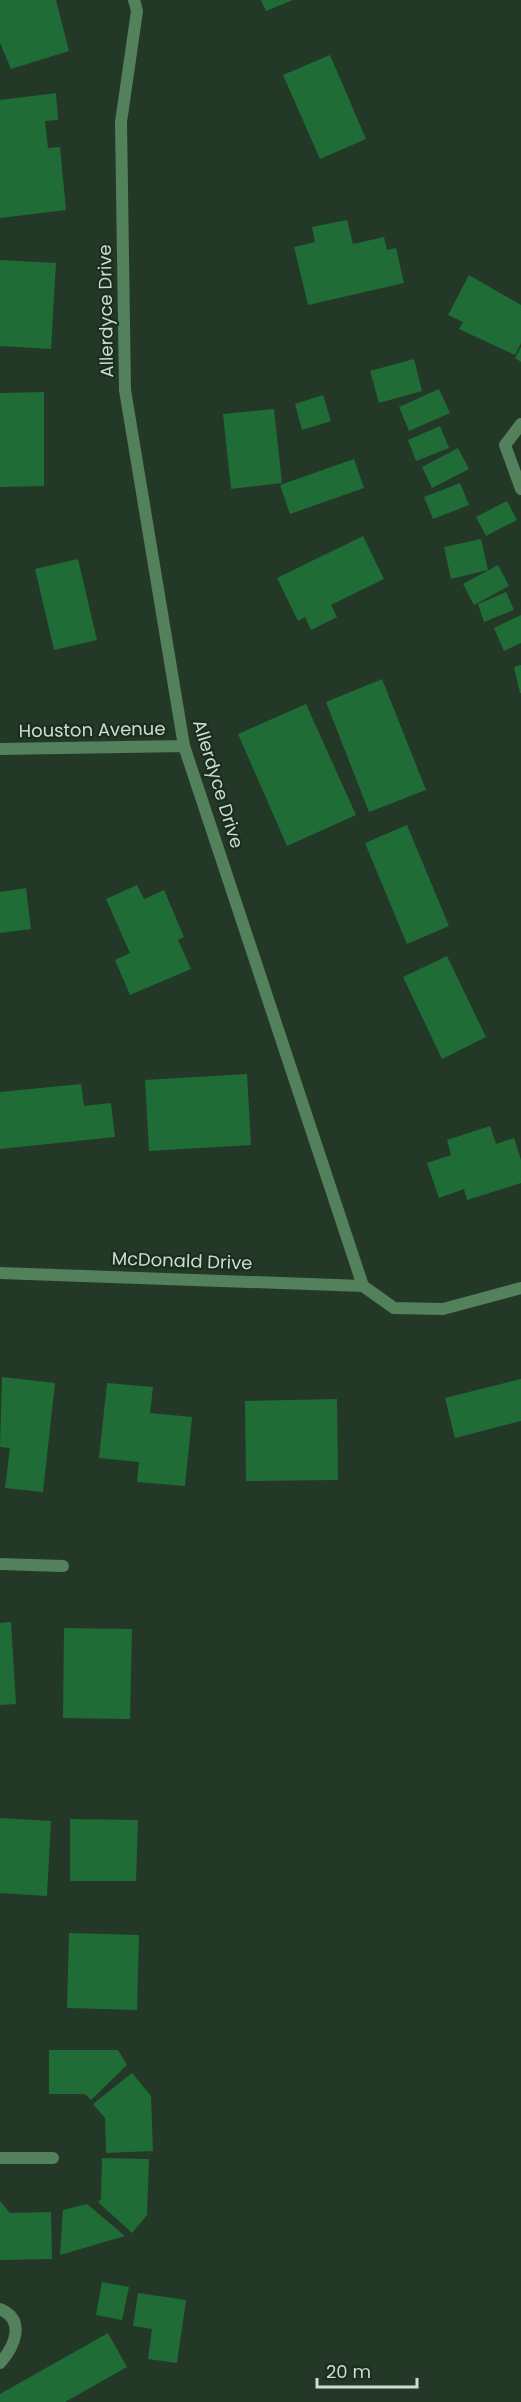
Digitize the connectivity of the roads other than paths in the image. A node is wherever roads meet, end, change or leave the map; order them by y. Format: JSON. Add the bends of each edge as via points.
{"nodes":[{"id":1,"x":134,"y":0,"type":"edge"},
{"id":2,"x":521,"y":424,"type":"edge"},
{"id":3,"x":521,"y":489,"type":"edge"},
{"id":4,"x":184,"y":746,"type":"junction"},
{"id":5,"x":0,"y":749,"type":"edge"},
{"id":6,"x":0,"y":1273,"type":"edge"},
{"id":7,"x":363,"y":1286,"type":"junction"},
{"id":8,"x":521,"y":1288,"type":"edge"},
{"id":9,"x":0,"y":1564,"type":"edge"},
{"id":10,"x":63,"y":1566,"type":"dead end"},
{"id":11,"x":0,"y":2158,"type":"edge"},
{"id":12,"x":53,"y":2158,"type":"dead end"},
{"id":13,"x":0,"y":2309,"type":"edge"},
{"id":14,"x":0,"y":2362,"type":"edge"}],
"edges":[{"from":1,"to":4,"type":"street","name":"Allerdyce Drive","via":[[137,11],[121,123],[125,390]]},
{"from":2,"to":3,"type":"street","via":[[505,445]]},
{"from":4,"to":5,"type":"street","name":"Houston Avenue"},
{"from":4,"to":7,"type":"street","name":"Allerdyce Drive"},
{"from":6,"to":7,"type":"street","name":"McDonald Drive"},
{"from":7,"to":8,"type":"street","via":[[394,1308],[443,1309]]},
{"from":9,"to":10,"type":"street"},
{"from":11,"to":12,"type":"street"},
{"from":13,"to":14,"type":"street","via":[[16,2322],[17,2336]]}]}
